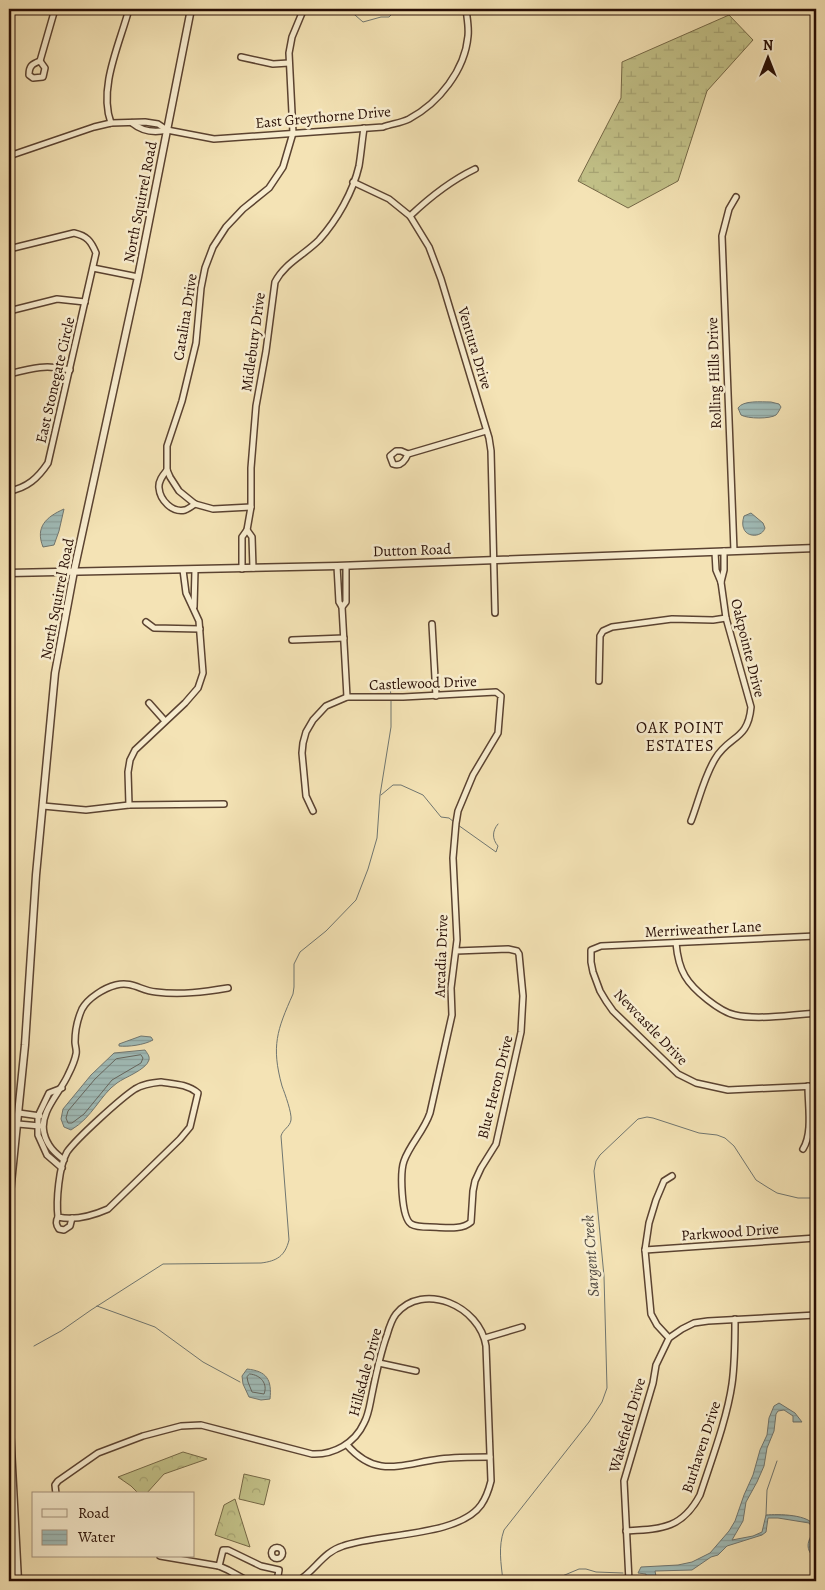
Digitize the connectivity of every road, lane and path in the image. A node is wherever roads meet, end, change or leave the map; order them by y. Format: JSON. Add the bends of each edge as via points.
{"nodes":[{"id":1,"x":55,"y":9,"type":"edge"},
{"id":2,"x":128,"y":9,"type":"edge"},
{"id":3,"x":191,"y":9,"type":"edge"},
{"id":4,"x":307,"y":9,"type":"edge"},
{"id":5,"x":466,"y":9,"type":"edge"},
{"id":6,"x":241,"y":57,"type":"dead end"},
{"id":7,"x":40,"y":61,"type":"dead end"},
{"id":8,"x":289,"y":63,"type":"junction"},
{"id":9,"x":111,"y":123,"type":"junction"},
{"id":10,"x":364,"y":128,"type":"junction"},
{"id":11,"x":167,"y":130,"type":"junction"},
{"id":12,"x":294,"y":133,"type":"junction"},
{"id":13,"x":9,"y":156,"type":"edge"},
{"id":14,"x":475,"y":169,"type":"dead end"},
{"id":15,"x":353,"y":182,"type":"junction"},
{"id":16,"x":736,"y":197,"type":"dead end"},
{"id":17,"x":410,"y":216,"type":"junction"},
{"id":18,"x":9,"y":249,"type":"edge"},
{"id":19,"x":93,"y":268,"type":"junction"},
{"id":20,"x":138,"y":277,"type":"junction"},
{"id":21,"x":85,"y":302,"type":"junction"},
{"id":22,"x":9,"y":311,"type":"edge"},
{"id":23,"x":70,"y":370,"type":"junction"},
{"id":24,"x":9,"y":374,"type":"edge"},
{"id":25,"x":486,"y":430,"type":"junction"},
{"id":26,"x":408,"y":454,"type":"dead end"},
{"id":27,"x":167,"y":470,"type":"junction"},
{"id":28,"x":9,"y":491,"type":"edge"},
{"id":29,"x":196,"y":504,"type":"junction"},
{"id":30,"x":251,"y":507,"type":"junction"},
{"id":31,"x":247,"y":530,"type":"junction"},
{"id":32,"x":816,"y":548,"type":"edge"},
{"id":33,"x":724,"y":551,"type":"junction"},
{"id":34,"x":734,"y":551,"type":"junction"},
{"id":35,"x":715,"y":552,"type":"junction"},
{"id":36,"x":493,"y":560,"type":"junction"},
{"id":37,"x":337,"y":566,"type":"junction"},
{"id":38,"x":346,"y":566,"type":"junction"},
{"id":39,"x":253,"y":568,"type":"junction"},
{"id":40,"x":242,"y":569,"type":"junction"},
{"id":41,"x":183,"y":570,"type":"junction"},
{"id":42,"x":195,"y":570,"type":"junction"},
{"id":43,"x":716,"y":570,"type":"junction"},
{"id":44,"x":724,"y":570,"type":"junction"},
{"id":45,"x":74,"y":571,"type":"junction"},
{"id":46,"x":9,"y":573,"type":"edge"},
{"id":47,"x":720,"y":582,"type":"junction"},
{"id":48,"x":194,"y":607,"type":"junction"},
{"id":49,"x":342,"y":607,"type":"junction"},
{"id":50,"x":495,"y":613,"type":"dead end"},
{"id":51,"x":726,"y":618,"type":"junction"},
{"id":52,"x":146,"y":622,"type":"dead end"},
{"id":53,"x":432,"y":624,"type":"dead end"},
{"id":54,"x":200,"y":629,"type":"junction"},
{"id":55,"x":344,"y":638,"type":"junction"},
{"id":56,"x":292,"y":640,"type":"dead end"},
{"id":57,"x":599,"y":680,"type":"dead end"},
{"id":58,"x":498,"y":694,"type":"joint"},
{"id":59,"x":436,"y":696,"type":"junction"},
{"id":60,"x":347,"y":697,"type":"junction"},
{"id":61,"x":149,"y":703,"type":"dead end"},
{"id":62,"x":165,"y":721,"type":"junction"},
{"id":63,"x":224,"y":804,"type":"dead end"},
{"id":64,"x":43,"y":806,"type":"junction"},
{"id":65,"x":130,"y":806,"type":"junction"},
{"id":66,"x":312,"y":811,"type":"dead end"},
{"id":67,"x":692,"y":821,"type":"dead end"},
{"id":68,"x":816,"y":936,"type":"edge"},
{"id":69,"x":676,"y":943,"type":"junction"},
{"id":70,"x":591,"y":950,"type":"joint"},
{"id":71,"x":456,"y":952,"type":"junction"},
{"id":72,"x":228,"y":988,"type":"dead end"},
{"id":73,"x":816,"y":1013,"type":"edge"},
{"id":74,"x":808,"y":1086,"type":"junction"},
{"id":75,"x":816,"y":1086,"type":"edge"},
{"id":76,"x":62,"y":1088,"type":"junction"},
{"id":77,"x":19,"y":1113,"type":"junction"},
{"id":78,"x":38,"y":1116,"type":"junction"},
{"id":79,"x":45,"y":1116,"type":"junction"},
{"id":80,"x":18,"y":1124,"type":"junction"},
{"id":81,"x":38,"y":1126,"type":"junction"},
{"id":82,"x":44,"y":1126,"type":"junction"},
{"id":83,"x":803,"y":1149,"type":"dead end"},
{"id":84,"x":64,"y":1160,"type":"junction"},
{"id":85,"x":62,"y":1168,"type":"junction"},
{"id":86,"x":672,"y":1176,"type":"dead end"},
{"id":87,"x":9,"y":1203,"type":"edge"},
{"id":88,"x":58,"y":1217,"type":"junction"},
{"id":89,"x":72,"y":1218,"type":"junction"},
{"id":90,"x":408,"y":1220,"type":"joint"},
{"id":91,"x":816,"y":1238,"type":"edge"},
{"id":92,"x":645,"y":1250,"type":"junction"},
{"id":93,"x":815,"y":1315,"type":"edge"},
{"id":94,"x":735,"y":1319,"type":"junction"},
{"id":95,"x":522,"y":1326,"type":"dead end"},
{"id":96,"x":485,"y":1338,"type":"junction"},
{"id":97,"x":669,"y":1338,"type":"junction"},
{"id":98,"x":816,"y":1338,"type":"edge"},
{"id":99,"x":379,"y":1363,"type":"junction"},
{"id":100,"x":416,"y":1372,"type":"dead end"},
{"id":101,"x":9,"y":1409,"type":"edge"},
{"id":102,"x":347,"y":1445,"type":"junction"},
{"id":103,"x":490,"y":1457,"type":"junction"},
{"id":104,"x":56,"y":1492,"type":"edge"},
{"id":105,"x":626,"y":1531,"type":"junction"},
{"id":106,"x":180,"y":1558,"type":"edge"},
{"id":107,"x":280,"y":1558,"type":"dead end"},
{"id":108,"x":219,"y":1566,"type":"junction"},
{"id":109,"x":279,"y":1570,"type":"junction"},
{"id":110,"x":308,"y":1574,"type":"junction"},
{"id":111,"x":18,"y":1581,"type":"edge"},
{"id":112,"x":248,"y":1581,"type":"edge"},
{"id":113,"x":277,"y":1581,"type":"edge"},
{"id":114,"x":298,"y":1581,"type":"edge"},
{"id":115,"x":313,"y":1581,"type":"edge"},
{"id":116,"x":629,"y":1581,"type":"edge"}],
"edges":[{"from":1,"to":7,"type":"street"},
{"from":2,"to":9,"type":"street","via":[[107,97]]},
{"from":3,"to":11,"type":"street","name":"North Squirrel Road"},
{"from":4,"to":8,"type":"street","name":"Catalina Drive","via":[[302,13],[292,37]]},
{"from":5,"to":10,"type":"street","name":"East Greythorne Drive","via":[[468,36],[464,55],[442,94],[408,119],[383,127]]},
{"from":6,"to":8,"type":"street","via":[[273,64]]},
{"from":8,"to":12,"type":"street","name":"Catalina Drive"},
{"from":9,"to":11,"type":"street","name":"East Greythorne Drive","via":[[132,123],[137,128],[156,133]]},
{"from":9,"to":13,"type":"street"},
{"from":10,"to":12,"type":"street","name":"East Greythorne Drive"},
{"from":10,"to":15,"type":"street","name":"Midlebury Drive"},
{"from":11,"to":12,"type":"street","name":"East Greythorne Drive","via":[[214,138]]},
{"from":11,"to":20,"type":"street","name":"North Squirrel Road"},
{"from":12,"to":27,"type":"street","name":"Catalina Drive","via":[[283,167],[269,188],[226,227],[205,268],[196,343],[167,446]]},
{"from":14,"to":17,"type":"street","via":[[430,197]]},
{"from":15,"to":17,"type":"street","name":"Ventura Drive","via":[[389,199]]},
{"from":15,"to":30,"type":"street","name":"Midlebury Drive","via":[[345,202],[319,240],[292,260],[275,282],[256,406]]},
{"from":16,"to":34,"type":"street","name":"Rolling Hills Drive","via":[[729,209],[722,236]]},
{"from":17,"to":25,"type":"street","name":"Ventura Drive","via":[[429,247],[442,279]]},
{"from":18,"to":19,"type":"street","name":"East Stonegate Circle","via":[[74,233],[83,235],[89,238],[96,253]]},
{"from":19,"to":20,"type":"street"},
{"from":19,"to":21,"type":"street","name":"East Stonegate Circle"},
{"from":20,"to":45,"type":"street","name":"North Squirrel Road"},
{"from":21,"to":22,"type":"street","via":[[57,299]]},
{"from":21,"to":23,"type":"street","name":"East Stonegate Circle"},
{"from":23,"to":24,"type":"street","via":[[42,366]]},
{"from":23,"to":28,"type":"street","name":"East Stonegate Circle","via":[[48,464],[27,486]]},
{"from":25,"to":26,"type":"street"},
{"from":25,"to":36,"type":"street","name":"Ventura Drive","via":[[491,451]]},
{"from":27,"to":29,"type":"street","via":[[178,490]]},
{"from":27,"to":29,"type":"street","via":[[158,486],[161,498],[178,510],[186,510]]},
{"from":29,"to":30,"type":"street","via":[[213,509]]},
{"from":30,"to":31,"type":"street","name":"Midlebury Drive"},
{"from":31,"to":39,"type":"street","name":"Midlebury Drive","via":[[252,537]]},
{"from":31,"to":40,"type":"street","name":"Midlebury Drive","via":[[242,537]]},
{"from":32,"to":34,"type":"street","name":"Dutton Road"},
{"from":33,"to":34,"type":"street","name":"Dutton Road"},
{"from":33,"to":35,"type":"street","name":"Dutton Road"},
{"from":33,"to":44,"type":"street","name":"Oakpointe Drive"},
{"from":35,"to":36,"type":"street","name":"Dutton Road"},
{"from":35,"to":43,"type":"street","name":"Oakpointe Drive"},
{"from":36,"to":38,"type":"street","name":"Dutton Road"},
{"from":36,"to":50,"type":"street","name":"Ventura Drive"},
{"from":37,"to":38,"type":"street","name":"Dutton Road"},
{"from":37,"to":39,"type":"street","name":"Dutton Road"},
{"from":37,"to":49,"type":"street"},
{"from":38,"to":49,"type":"street","via":[[346,602]]},
{"from":39,"to":40,"type":"street","name":"Dutton Road"},
{"from":40,"to":42,"type":"street","name":"Dutton Road"},
{"from":41,"to":42,"type":"street","name":"Dutton Road"},
{"from":41,"to":45,"type":"street","name":"Dutton Road"},
{"from":41,"to":48,"type":"street","via":[[186,593]]},
{"from":42,"to":48,"type":"street"},
{"from":43,"to":44,"type":"street"},
{"from":43,"to":47,"type":"street","name":"Oakpointe Drive"},
{"from":44,"to":47,"type":"street","name":"Oakpointe Drive"},
{"from":45,"to":46,"type":"street","name":"Dutton Road"},
{"from":45,"to":64,"type":"street","name":"North Squirrel Road","via":[[55,673]]},
{"from":47,"to":51,"type":"street","name":"Oakpointe Drive"},
{"from":48,"to":54,"type":"street"},
{"from":49,"to":55,"type":"street"},
{"from":51,"to":57,"type":"street","via":[[672,619],[603,630],[600,636]]},
{"from":51,"to":67,"type":"street","name":"Oakpointe Drive","via":[[751,707],[750,718],[744,730],[723,746],[715,758]]},
{"from":52,"to":54,"type":"street","via":[[154,628]]},
{"from":53,"to":59,"type":"street"},
{"from":54,"to":62,"type":"street","via":[[203,673],[198,688]]},
{"from":55,"to":56,"type":"street"},
{"from":55,"to":60,"type":"street"},
{"from":58,"to":59,"type":"street","name":"Castlewood Drive"},
{"from":58,"to":71,"type":"street","name":"Arcadia Drive","via":[[501,696],[498,733],[473,775],[456,823],[452,858]]},
{"from":59,"to":60,"type":"street","name":"Castlewood Drive"},
{"from":60,"to":66,"type":"street","via":[[326,706],[306,732],[302,753],[306,796]]},
{"from":61,"to":62,"type":"street"},
{"from":62,"to":65,"type":"street","via":[[135,750],[130,760]]},
{"from":63,"to":65,"type":"street"},
{"from":64,"to":65,"type":"street","via":[[86,810]]},
{"from":64,"to":77,"type":"street","name":"North Squirrel Road"},
{"from":68,"to":69,"type":"street","name":"Merriweather Lane"},
{"from":69,"to":70,"type":"street","name":"Merriweather Lane","via":[[601,946]]},
{"from":69,"to":73,"type":"street","via":[[685,976],[725,1013],[747,1016]]},
{"from":70,"to":74,"type":"street","name":"Newcastle Drive","via":[[593,972],[613,1011],[678,1074],[719,1089]]},
{"from":71,"to":90,"type":"street","name":"Arcadia Drive","via":[[451,988],[451,1025],[435,1095],[426,1124],[407,1154],[401,1172]]},
{"from":71,"to":90,"type":"street","name":"Blue Heron Drive","via":[[517,951],[523,996],[521,1032],[496,1144],[475,1181],[473,1214],[469,1223],[460,1227],[422,1227]]},
{"from":72,"to":76,"type":"street","via":[[200,993],[168,993],[134,985],[116,985],[94,996],[83,1007],[76,1036],[76,1055]]},
{"from":74,"to":75,"type":"street","name":"Newcastle Drive"},
{"from":74,"to":83,"type":"street","via":[[808,1142]]},
{"from":76,"to":78,"type":"street","via":[[49,1093]]},
{"from":76,"to":79,"type":"street"},
{"from":77,"to":78,"type":"street"},
{"from":77,"to":80,"type":"street","name":"North Squirrel Road"},
{"from":78,"to":79,"type":"street"},
{"from":78,"to":81,"type":"street"},
{"from":79,"to":82,"type":"street"},
{"from":80,"to":81,"type":"street"},
{"from":80,"to":87,"type":"street","name":"North Squirrel Road"},
{"from":81,"to":82,"type":"street"},
{"from":81,"to":85,"type":"street","via":[[38,1135],[47,1155]]},
{"from":82,"to":84,"type":"street","via":[[52,1151]]},
{"from":84,"to":85,"type":"street"},
{"from":84,"to":89,"type":"street","via":[[80,1138],[136,1088],[161,1082],[182,1085],[198,1093],[190,1127],[180,1139],[108,1209]]},
{"from":85,"to":88,"type":"street"},
{"from":86,"to":92,"type":"street","via":[[664,1181],[656,1200]]},
{"from":88,"to":89,"type":"street"},
{"from":88,"to":89,"type":"street","via":[[56,1226],[64,1230],[70,1226]]},
{"from":91,"to":92,"type":"street","name":"Parkwood Drive"},
{"from":92,"to":97,"type":"street","via":[[651,1314]]},
{"from":93,"to":94,"type":"street"},
{"from":93,"to":98,"type":"street"},
{"from":94,"to":97,"type":"street","via":[[694,1323]]},
{"from":94,"to":105,"type":"street","name":"Burhaven Drive","via":[[736,1340],[728,1405],[694,1507],[687,1516],[666,1527]]},
{"from":95,"to":96,"type":"street"},
{"from":96,"to":99,"type":"street","name":"Hillsdale Drive","via":[[470,1314],[456,1305],[418,1301],[395,1315]]},
{"from":96,"to":103,"type":"street","name":"Hillsdale Drive"},
{"from":97,"to":105,"type":"street","name":"Wakefield Drive","via":[[656,1364],[624,1481]]},
{"from":99,"to":100,"type":"street"},
{"from":99,"to":102,"type":"street","name":"Hillsdale Drive","via":[[365,1423]]},
{"from":101,"to":111,"type":"street"},
{"from":102,"to":103,"type":"street","via":[[361,1459],[380,1466]]},
{"from":102,"to":104,"type":"street","via":[[312,1454],[201,1426],[181,1426],[98,1453],[58,1481]]},
{"from":103,"to":110,"type":"street","name":"Hillsdale Drive","via":[[488,1490],[481,1506],[467,1518],[450,1525],[344,1545],[328,1553]]},
{"from":105,"to":116,"type":"street","name":"Wakefield Drive"},
{"from":106,"to":108,"type":"street"},
{"from":107,"to":109,"type":"street"},
{"from":108,"to":109,"type":"street","via":[[222,1550],[228,1550],[261,1566]]},
{"from":108,"to":112,"type":"street"},
{"from":109,"to":113,"type":"street"},
{"from":110,"to":114,"type":"street","name":"Hillsdale Drive"},
{"from":110,"to":115,"type":"street"}]}
